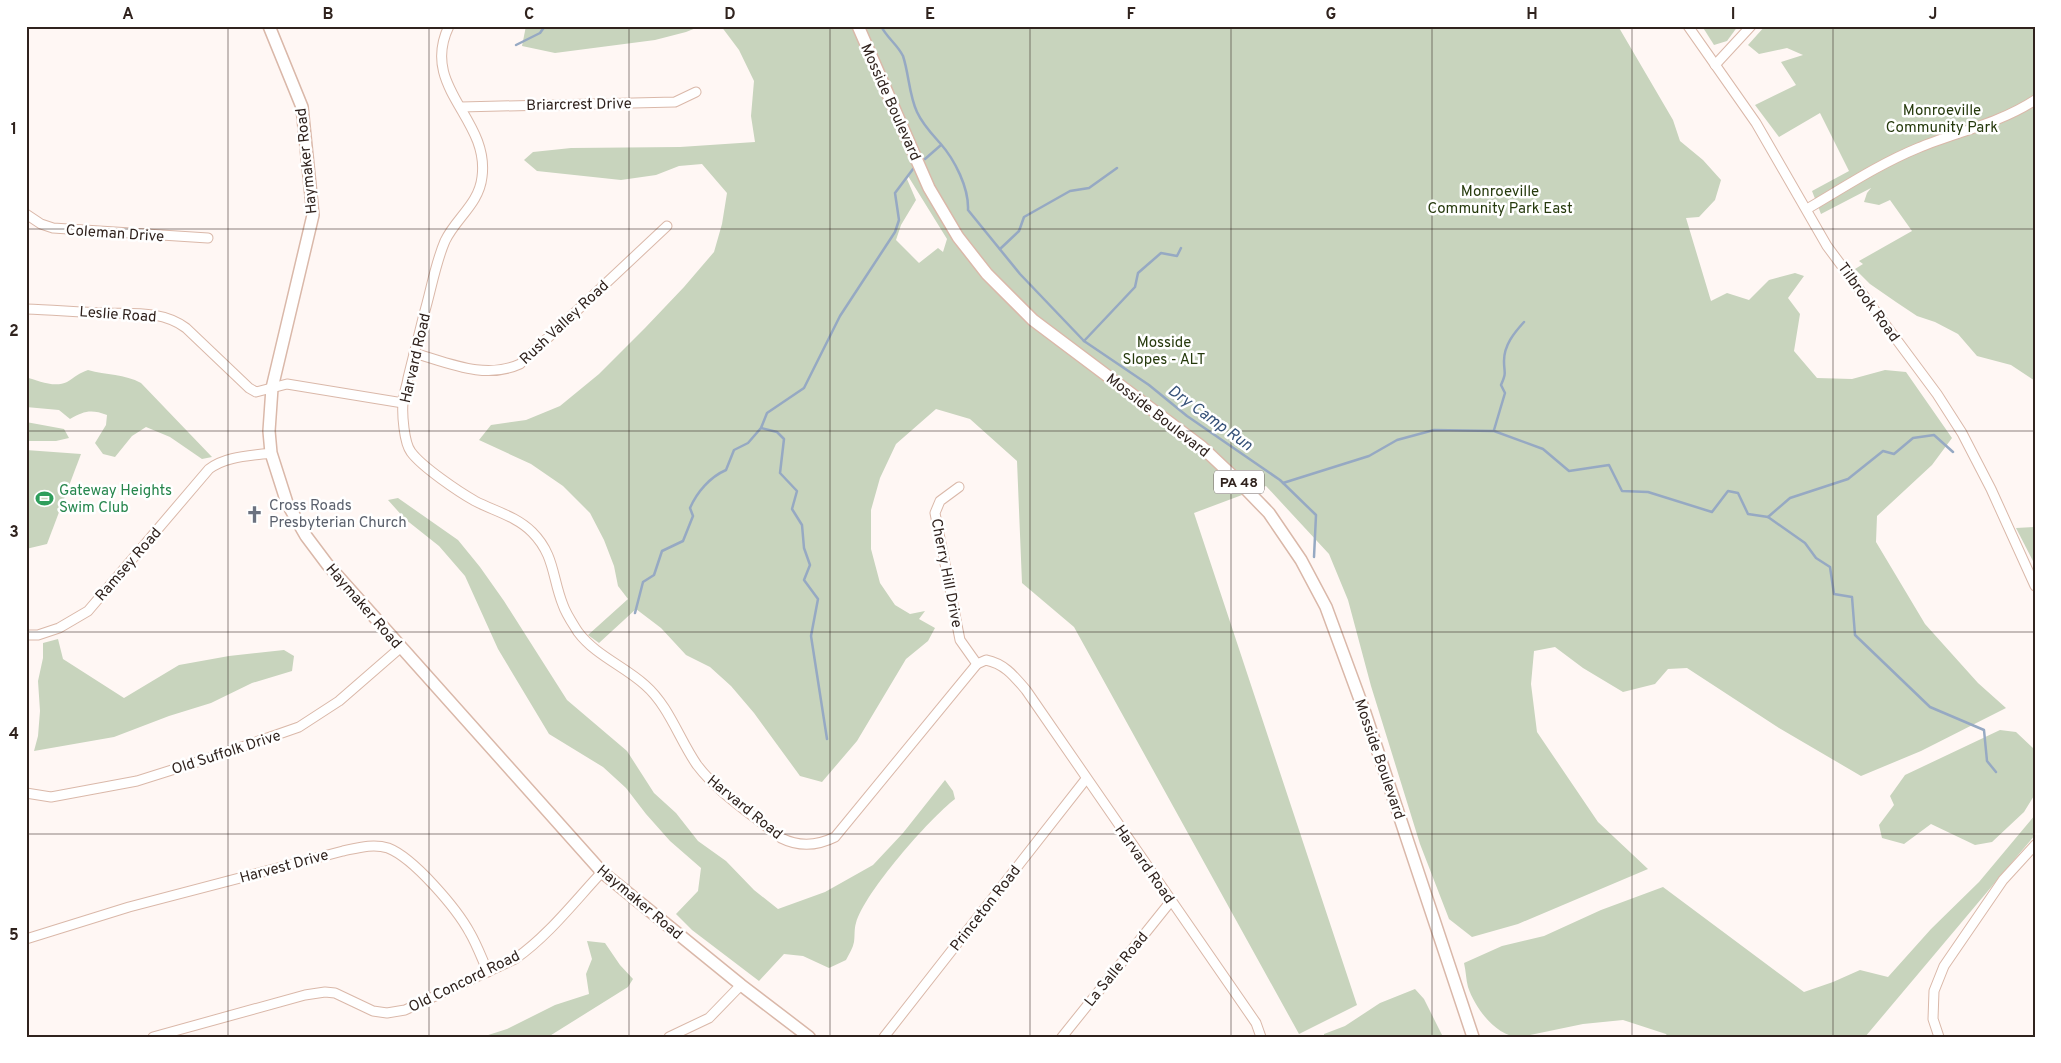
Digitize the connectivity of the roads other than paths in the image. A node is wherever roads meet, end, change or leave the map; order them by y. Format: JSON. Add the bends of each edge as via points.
{"nodes":[{"id":1,"x":269,"y":26,"type":"edge"},
{"id":2,"x":449,"y":26,"type":"edge"},
{"id":3,"x":858,"y":26,"type":"edge"},
{"id":4,"x":1688,"y":26,"type":"edge"},
{"id":5,"x":1751,"y":26,"type":"edge"},
{"id":6,"x":1715,"y":65,"type":"junction"},
{"id":7,"x":696,"y":92,"type":"dead end"},
{"id":8,"x":2035,"y":100,"type":"edge"},
{"id":9,"x":461,"y":107,"type":"junction"},
{"id":10,"x":1807,"y":209,"type":"junction"},
{"id":11,"x":26,"y":214,"type":"edge"},
{"id":12,"x":667,"y":226,"type":"dead end"},
{"id":13,"x":208,"y":238,"type":"dead end"},
{"id":14,"x":26,"y":309,"type":"edge"},
{"id":15,"x":414,"y":353,"type":"junction"},
{"id":16,"x":272,"y":388,"type":"junction"},
{"id":17,"x":403,"y":403,"type":"junction"},
{"id":18,"x":271,"y":453,"type":"junction"},
{"id":19,"x":960,"y":487,"type":"dead end"},
{"id":20,"x":2035,"y":586,"type":"edge"},
{"id":21,"x":26,"y":635,"type":"edge"},
{"id":22,"x":400,"y":648,"type":"junction"},
{"id":23,"x":977,"y":664,"type":"junction"},
{"id":24,"x":1086,"y":779,"type":"junction"},
{"id":25,"x":26,"y":793,"type":"edge"},
{"id":26,"x":2035,"y":846,"type":"edge"},
{"id":27,"x":602,"y":872,"type":"junction"},
{"id":28,"x":1171,"y":901,"type":"junction"},
{"id":29,"x":26,"y":939,"type":"edge"},
{"id":30,"x":488,"y":972,"type":"junction"},
{"id":31,"x":741,"y":985,"type":"junction"},
{"id":32,"x":153,"y":1037,"type":"edge"},
{"id":33,"x":670,"y":1037,"type":"edge"},
{"id":34,"x":809,"y":1037,"type":"edge"},
{"id":35,"x":884,"y":1037,"type":"edge"},
{"id":36,"x":1062,"y":1037,"type":"edge"},
{"id":37,"x":1261,"y":1037,"type":"edge"},
{"id":38,"x":1473,"y":1037,"type":"edge"},
{"id":39,"x":1939,"y":1037,"type":"edge"}],
"edges":[{"from":1,"to":16,"type":"main road","name":"Haymaker Road","via":[[302,107],[313,215]]},
{"from":2,"to":9,"type":"street","name":"Harvard Road","via":[[440,56],[446,82]]},
{"from":3,"to":38,"type":"main road","name":"Mosside Boulevard","number":"PA 48","via":[[929,188],[958,236],[987,274],[1033,320],[1202,447],[1269,513],[1301,560],[1326,607],[1365,713]]},
{"from":4,"to":6,"type":"street","name":"Tilbrook Road"},
{"from":5,"to":6,"type":"street"},
{"from":6,"to":10,"type":"street","name":"Tilbrook Road","via":[[1756,124]]},
{"from":7,"to":9,"type":"street","name":"Briarcrest Drive","via":[[675,102]]},
{"from":8,"to":10,"type":"street","via":[[2018,110],[1917,148]]},
{"from":9,"to":15,"type":"street","name":"Harvard Road","via":[[480,143],[484,163],[482,179],[479,193],[445,242]]},
{"from":10,"to":20,"type":"street","name":"Tilbrook Road","via":[[1827,246],[1937,394],[1962,433]]},
{"from":11,"to":13,"type":"street","name":"Coleman Drive","via":[[53,228]]},
{"from":12,"to":15,"type":"street","name":"Rush Valley Road","via":[[520,364],[501,371],[480,371]]},
{"from":14,"to":16,"type":"street","name":"Leslie Road","via":[[144,313],[164,317],[186,328],[249,388],[256,392]]},
{"from":15,"to":17,"type":"street","name":"Harvard Road"},
{"from":16,"to":17,"type":"street","via":[[287,384]]},
{"from":16,"to":18,"type":"main road","name":"Haymaker Road"},
{"from":17,"to":23,"type":"street","name":"Harvard Road","via":[[406,442],[411,452],[473,500],[516,519],[532,532],[548,551],[563,605],[579,633],[600,653],[645,685],[661,703],[709,779],[781,838],[814,845],[835,837]]},
{"from":18,"to":21,"type":"street","name":"Ramsey Road","via":[[234,458],[209,469],[88,611],[58,628],[38,635]]},
{"from":18,"to":22,"type":"main road","name":"Haymaker Road","via":[[287,503],[306,536]]},
{"from":19,"to":23,"type":"street","name":"Cherry Hill Drive","via":[[940,501],[934,513],[960,640]]},
{"from":22,"to":25,"type":"street","name":"Old Suffolk Drive","via":[[339,701],[299,727],[137,781],[51,797]]},
{"from":22,"to":27,"type":"main road","name":"Haymaker Road"},
{"from":23,"to":24,"type":"street","name":"Harvard Road","via":[[986,660],[1009,671],[1026,690]]},
{"from":24,"to":28,"type":"street","name":"Harvard Road"},
{"from":24,"to":35,"type":"street","name":"Princeton Road"},
{"from":26,"to":39,"type":"street","via":[[2003,880],[1944,966],[1934,991],[1933,1019]]},
{"from":27,"to":30,"type":"street","name":"Old Concord Road","via":[[530,949]]},
{"from":27,"to":31,"type":"main road","name":"Haymaker Road"},
{"from":28,"to":36,"type":"street","name":"La Salle Road"},
{"from":28,"to":37,"type":"street","name":"Harvard Road","via":[[1256,1023]]},
{"from":29,"to":30,"type":"street","name":"Harvest Drive","via":[[138,904],[372,846],[388,848],[409,860],[437,890],[462,919]]},
{"from":30,"to":32,"type":"street","name":"Old Concord Road","via":[[405,1010],[373,1011],[340,995],[325,992],[305,994]]},
{"from":31,"to":33,"type":"street","via":[[709,1018]]},
{"from":31,"to":34,"type":"main road","name":"Haymaker Road"}]}
